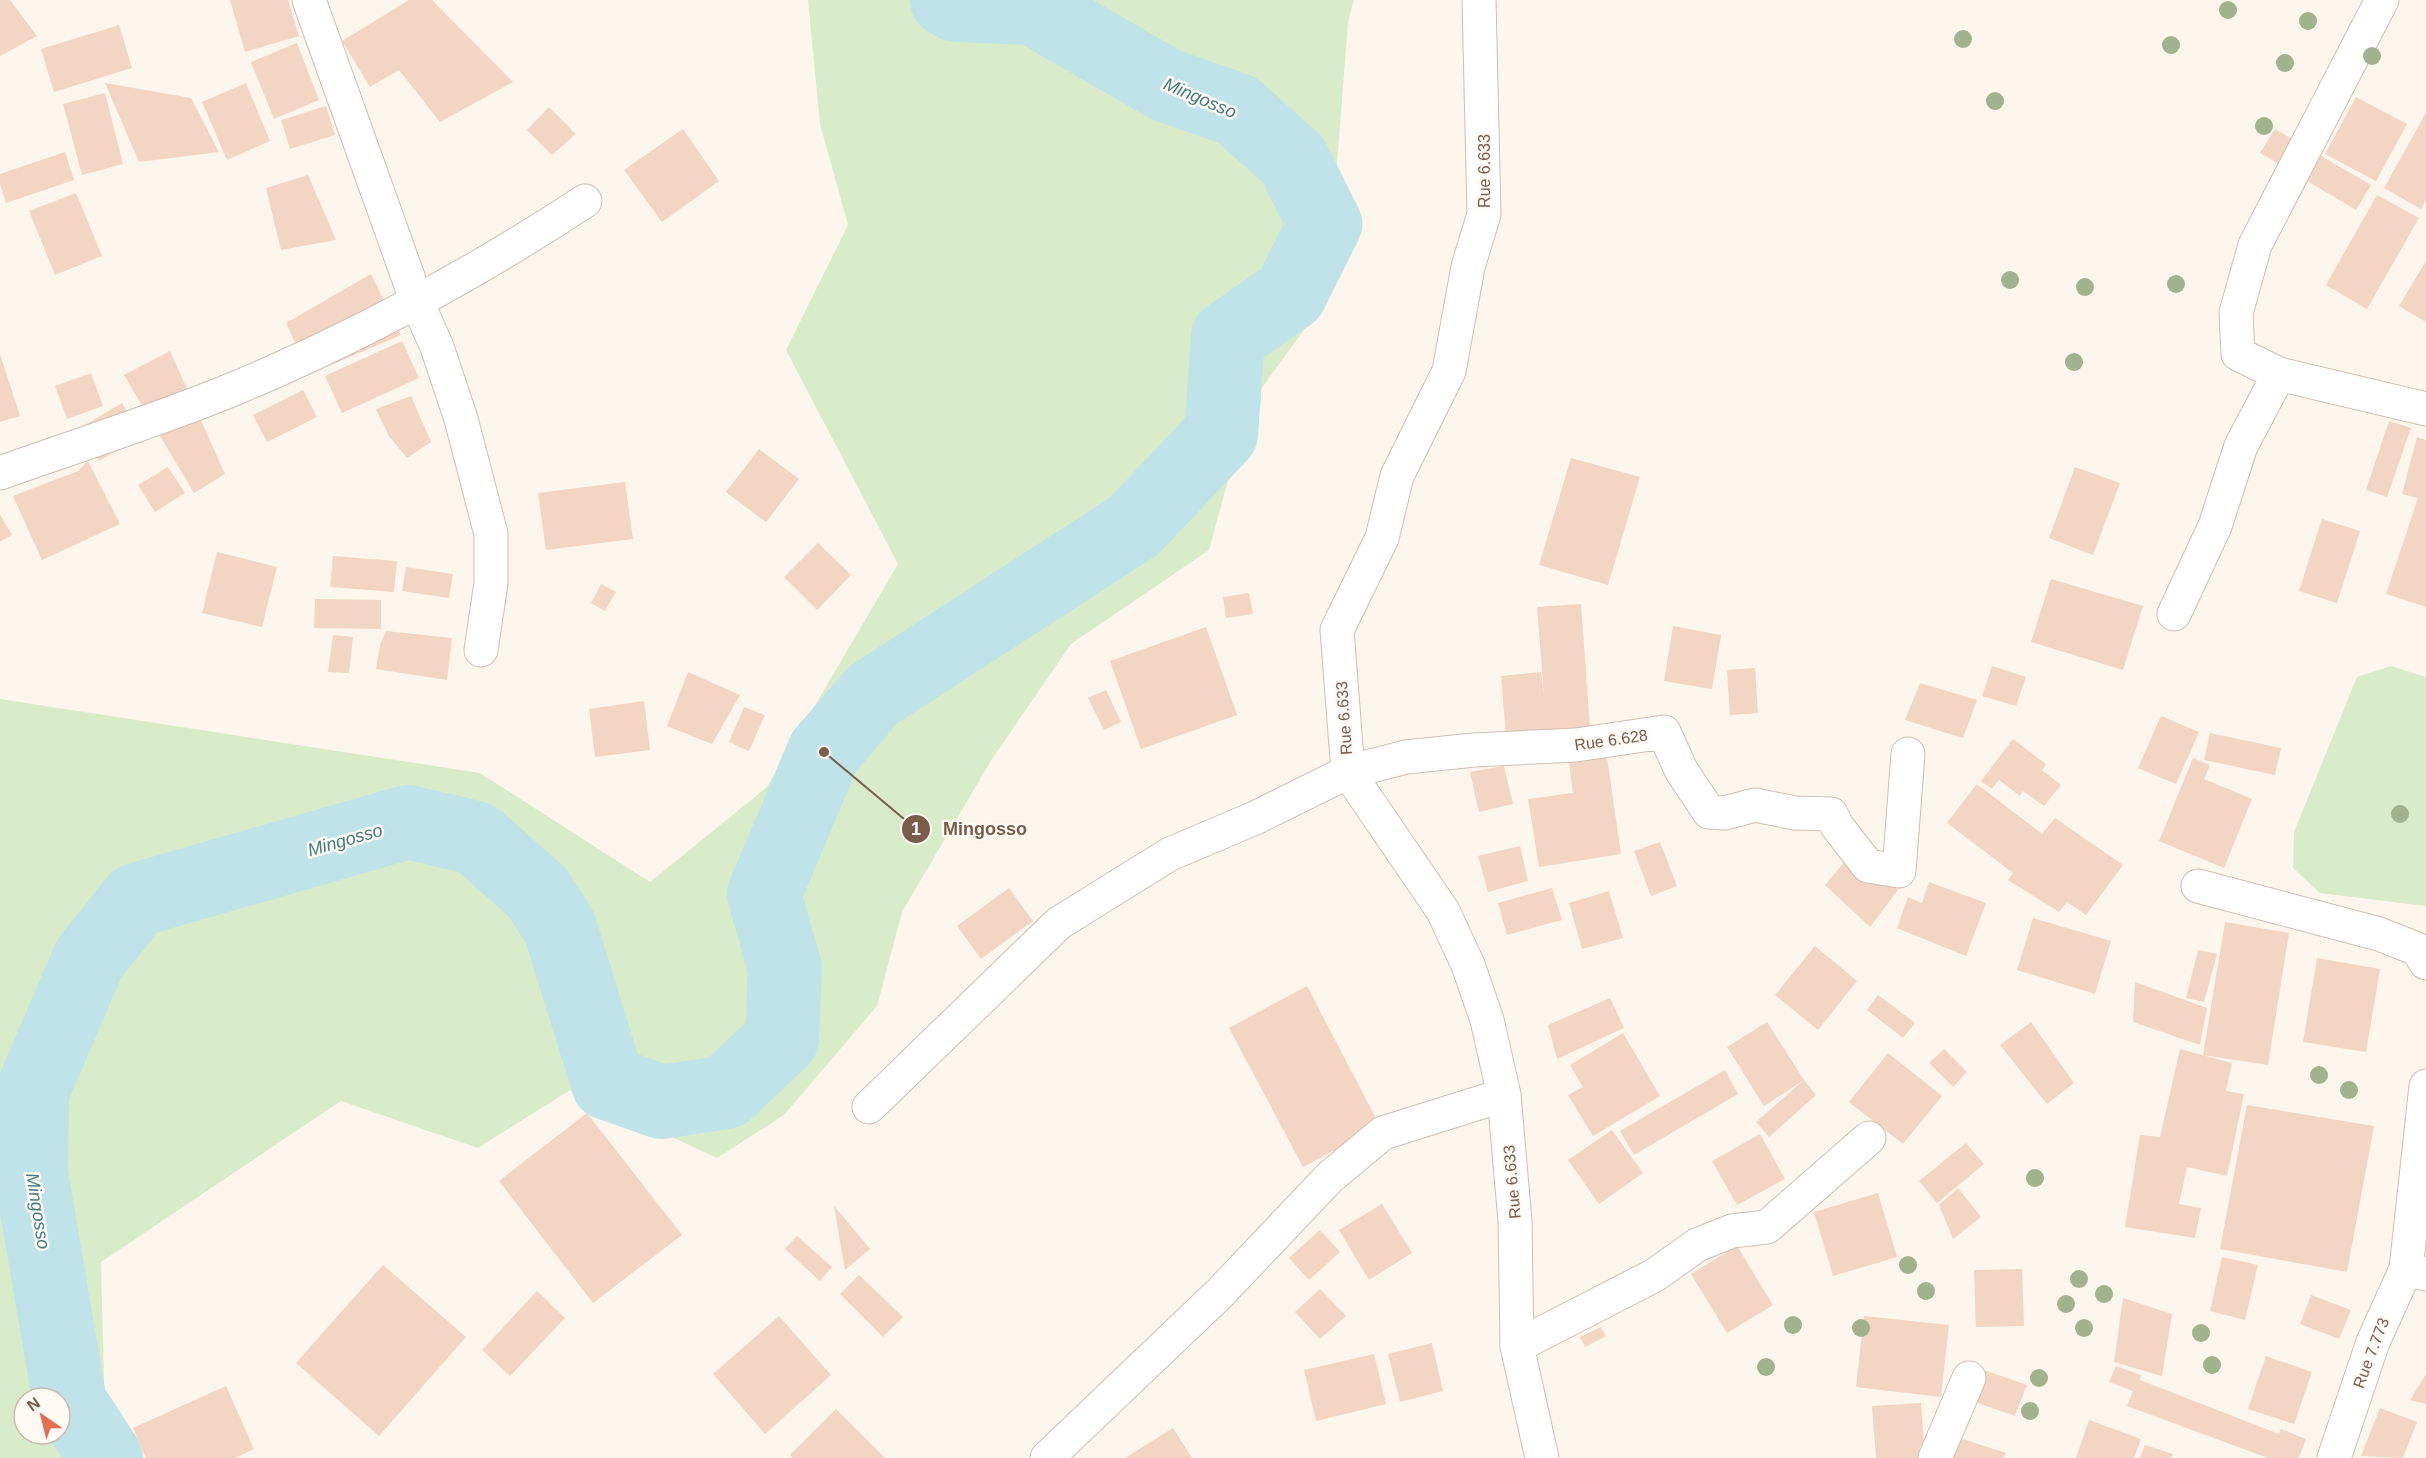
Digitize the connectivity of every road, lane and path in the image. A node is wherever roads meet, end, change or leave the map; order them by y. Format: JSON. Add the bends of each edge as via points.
{"nodes":[{"id":1,"x":309,"y":0,"type":"edge"},
{"id":2,"x":1479,"y":0,"type":"edge"},
{"id":3,"x":2382,"y":0,"type":"edge"},
{"id":4,"x":585,"y":201,"type":"dead end"},
{"id":5,"x":417,"y":302,"type":"junction"},
{"id":6,"x":2279,"y":374,"type":"junction"},
{"id":7,"x":2426,"y":409,"type":"edge"},
{"id":8,"x":0,"y":473,"type":"edge"},
{"id":9,"x":2174,"y":614,"type":"dead end"},
{"id":10,"x":481,"y":650,"type":"dead end"},
{"id":11,"x":1908,"y":754,"type":"dead end"},
{"id":12,"x":1348,"y":772,"type":"junction"},
{"id":13,"x":2198,"y":886,"type":"dead end"},
{"id":14,"x":2426,"y":963,"type":"edge"},
{"id":15,"x":2426,"y":1086,"type":"edge"},
{"id":16,"x":1504,"y":1095,"type":"junction"},
{"id":17,"x":869,"y":1107,"type":"dead end"},
{"id":18,"x":1869,"y":1138,"type":"dead end"},
{"id":19,"x":2416,"y":1271,"type":"edge"},
{"id":20,"x":1517,"y":1346,"type":"junction"},
{"id":21,"x":1969,"y":1378,"type":"dead end"},
{"id":22,"x":1047,"y":1458,"type":"edge"},
{"id":23,"x":1542,"y":1458,"type":"edge"},
{"id":24,"x":1935,"y":1458,"type":"edge"},
{"id":25,"x":2334,"y":1458,"type":"edge"}],
"edges":[{"from":1,"to":5,"type":"street"},
{"from":2,"to":12,"type":"street","name":"Rue 6.633","via":[[1484,214],[1468,267],[1449,371],[1397,476],[1382,538],[1337,630]]},
{"from":3,"to":6,"type":"street","via":[[2252,256],[2236,313],[2238,354]]},
{"from":4,"to":5,"type":"street"},
{"from":5,"to":8,"type":"street","via":[[336,344],[234,388]]},
{"from":5,"to":10,"type":"street","via":[[461,419],[491,534],[491,583]]},
{"from":6,"to":7,"type":"street"},
{"from":6,"to":9,"type":"street","via":[[2241,446],[2216,526]]},
{"from":11,"to":12,"type":"street","name":"Rue 6.628","via":[[1899,872],[1868,866],[1831,814],[1795,813],[1755,805],[1725,813],[1710,812],[1681,770],[1664,732],[1576,745],[1406,757]]},
{"from":12,"to":16,"type":"street","name":"Rue 6.633","via":[[1443,911],[1487,1020]]},
{"from":12,"to":17,"type":"street","via":[[1170,854],[1059,923]]},
{"from":13,"to":14,"type":"street","via":[[2379,934],[2416,950]]},
{"from":15,"to":19,"type":"street","name":"Rue 7.773"},
{"from":16,"to":20,"type":"street","name":"Rue 6.633","via":[[1515,1221]]},
{"from":16,"to":22,"type":"street","via":[[1383,1133],[1330,1177],[1221,1293]]},
{"from":18,"to":20,"type":"street","via":[[1767,1227],[1732,1231],[1697,1245],[1655,1275]]},
{"from":19,"to":25,"type":"street","name":"Rue 7.773","via":[[2373,1342]]},
{"from":20,"to":23,"type":"street","name":"Rue 6.633"},
{"from":21,"to":24,"type":"street"}]}
